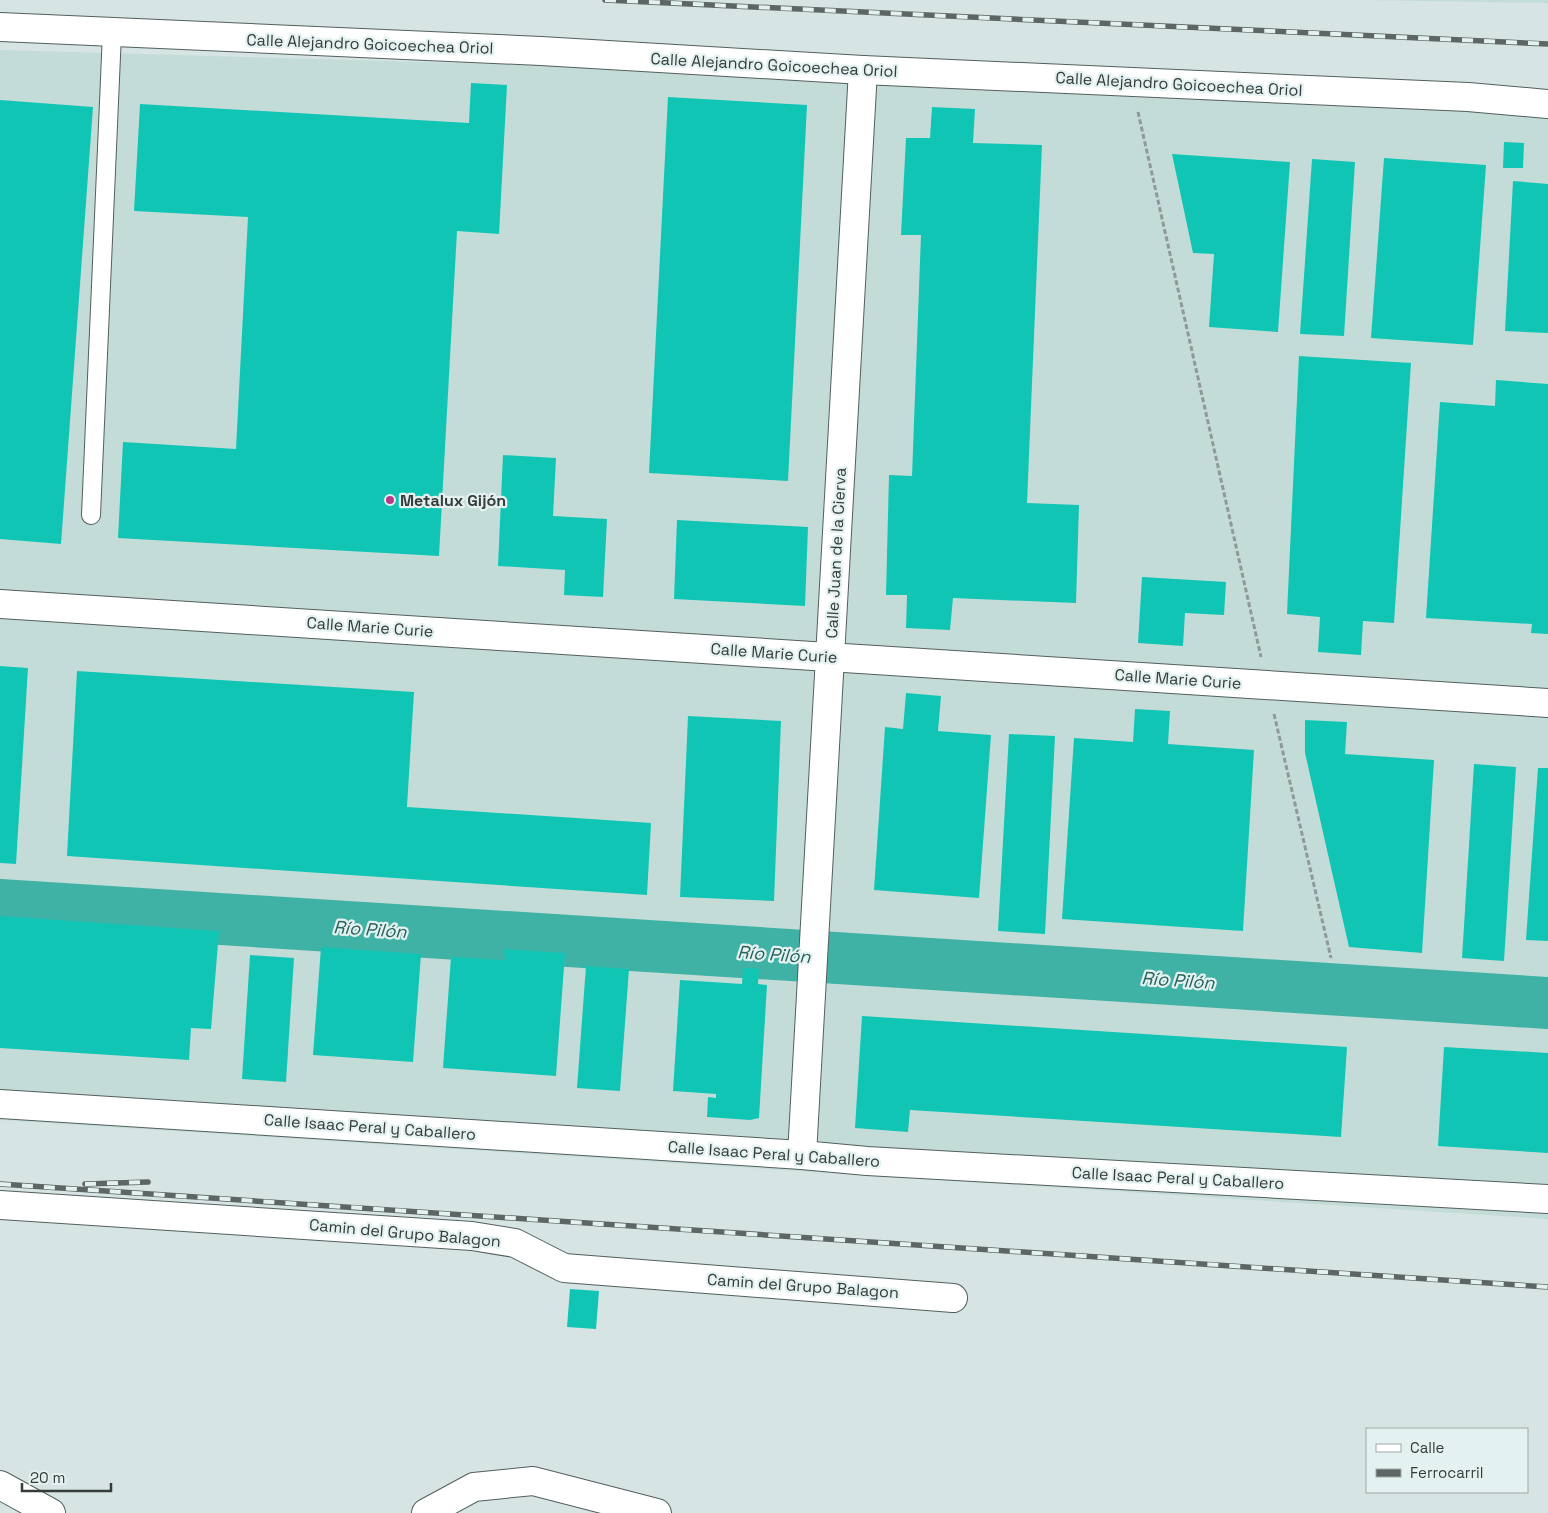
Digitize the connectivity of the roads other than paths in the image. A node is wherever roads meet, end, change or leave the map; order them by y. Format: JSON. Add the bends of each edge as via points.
{"nodes":[{"id":1,"x":0,"y":27,"type":"edge"},
{"id":2,"x":112,"y":33,"type":"junction"},
{"id":3,"x":863,"y":70,"type":"junction"},
{"id":4,"x":1548,"y":104,"type":"edge"},
{"id":5,"x":91,"y":515,"type":"dead end"},
{"id":6,"x":0,"y":604,"type":"edge"},
{"id":7,"x":831,"y":656,"type":"junction"},
{"id":8,"x":1548,"y":703,"type":"edge"},
{"id":9,"x":0,"y":1104,"type":"edge"},
{"id":10,"x":802,"y":1155,"type":"junction"},
{"id":11,"x":1548,"y":1199,"type":"edge"},
{"id":12,"x":0,"y":1205,"type":"edge"},
{"id":13,"x":953,"y":1298,"type":"dead end"},
{"id":14,"x":0,"y":1485,"type":"edge"},
{"id":15,"x":51,"y":1513,"type":"edge"},
{"id":16,"x":426,"y":1513,"type":"edge"},
{"id":17,"x":657,"y":1513,"type":"edge"}],
"edges":[{"from":1,"to":2,"type":"street","name":"Calle Alejandro Goicoechea Oriol"},
{"from":2,"to":3,"type":"street","name":"Calle Alejandro Goicoechea Oriol","via":[[541,51]]},
{"from":2,"to":5,"type":"lane"},
{"from":3,"to":4,"type":"street","name":"Calle Alejandro Goicoechea Oriol","via":[[1468,97]]},
{"from":3,"to":7,"type":"street","name":"Calle Juan de la Cierva"},
{"from":6,"to":7,"type":"street","name":"Calle Marie Curie"},
{"from":7,"to":8,"type":"street","name":"Calle Marie Curie"},
{"from":7,"to":10,"type":"street","name":"Calle Juan de la Cierva"},
{"from":9,"to":10,"type":"street","name":"Calle Isaac Peral y Caballero"},
{"from":10,"to":11,"type":"street","name":"Calle Isaac Peral y Caballero","via":[[876,1162]]},
{"from":12,"to":13,"type":"street","name":"Camin del Grupo Balagon","via":[[472,1236],[515,1243],[564,1268]]},
{"from":14,"to":15,"type":"street"},
{"from":16,"to":17,"type":"street","via":[[474,1487],[533,1481]]}]}
